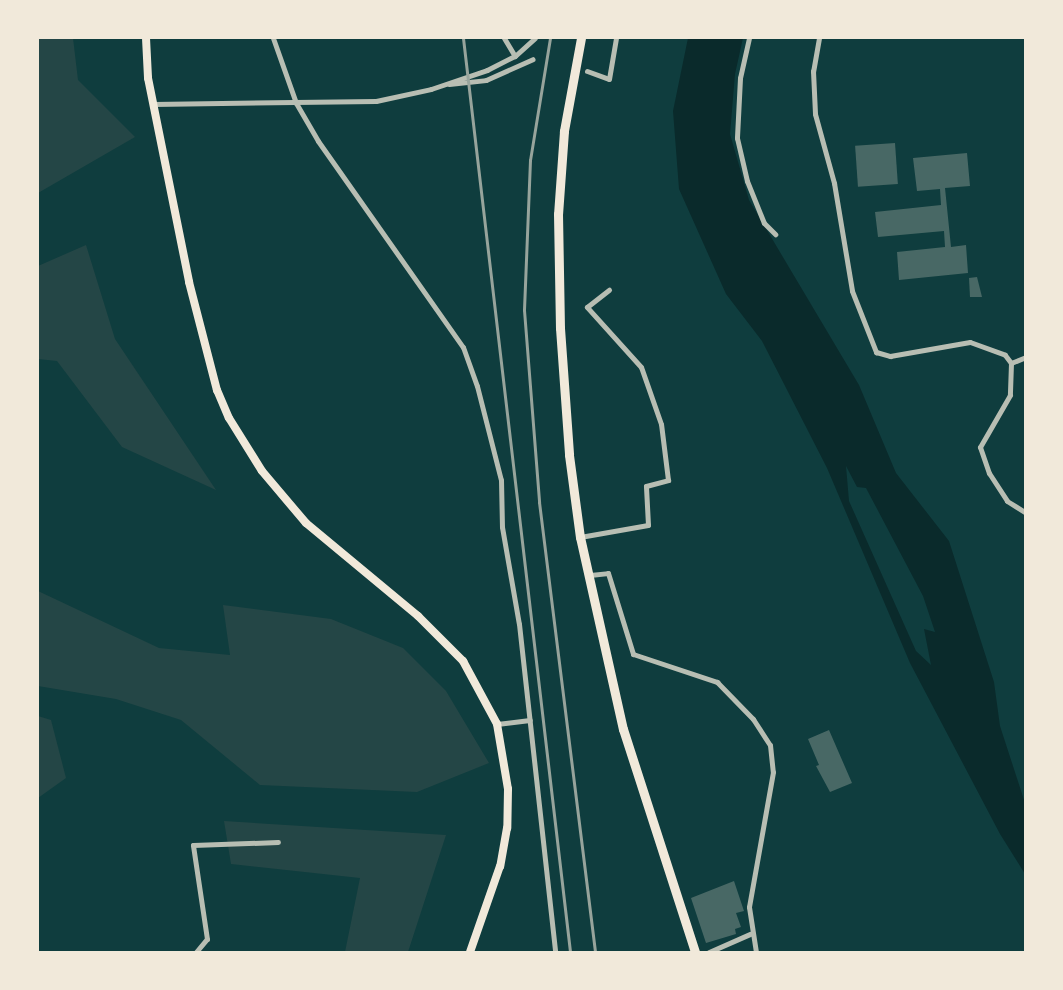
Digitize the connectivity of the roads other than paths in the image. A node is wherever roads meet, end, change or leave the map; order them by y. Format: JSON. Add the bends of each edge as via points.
{"nodes":[{"id":1,"x":146,"y":38,"type":"edge"},
{"id":2,"x":273,"y":38,"type":"edge"},
{"id":3,"x":504,"y":38,"type":"edge"},
{"id":4,"x":535,"y":38,"type":"edge"},
{"id":5,"x":581,"y":38,"type":"edge"},
{"id":6,"x":616,"y":38,"type":"edge"},
{"id":7,"x":749,"y":38,"type":"edge"},
{"id":8,"x":819,"y":38,"type":"edge"},
{"id":9,"x":515,"y":56,"type":"junction"},
{"id":10,"x":533,"y":59,"type":"dead end"},
{"id":11,"x":587,"y":71,"type":"dead end"},
{"id":12,"x":444,"y":85,"type":"junction"},
{"id":13,"x":296,"y":103,"type":"junction"},
{"id":14,"x":153,"y":104,"type":"junction"},
{"id":15,"x":775,"y":234,"type":"dead end"},
{"id":16,"x":609,"y":290,"type":"dead end"},
{"id":17,"x":1026,"y":357,"type":"edge"},
{"id":18,"x":1011,"y":363,"type":"junction"},
{"id":19,"x":1026,"y":513,"type":"edge"},
{"id":20,"x":580,"y":537,"type":"junction"},
{"id":21,"x":590,"y":575,"type":"junction"},
{"id":22,"x":530,"y":720,"type":"junction"},
{"id":23,"x":497,"y":724,"type":"junction"},
{"id":24,"x":278,"y":842,"type":"dead end"},
{"id":25,"x":750,"y":934,"type":"junction"},
{"id":26,"x":196,"y":952,"type":"edge"},
{"id":27,"x":470,"y":952,"type":"edge"},
{"id":28,"x":555,"y":952,"type":"edge"},
{"id":29,"x":695,"y":952,"type":"edge"},
{"id":30,"x":709,"y":952,"type":"edge"},
{"id":31,"x":756,"y":952,"type":"edge"}],
"edges":[{"from":1,"to":14,"type":"main road"},
{"from":2,"to":13,"type":"street"},
{"from":3,"to":9,"type":"street"},
{"from":4,"to":9,"type":"street"},
{"from":5,"to":20,"type":"highway","via":[[564,131],[558,214],[560,328],[569,456]]},
{"from":6,"to":11,"type":"street","via":[[609,79]]},
{"from":7,"to":15,"type":"street","via":[[740,78],[737,138],[747,181],[765,223]]},
{"from":8,"to":18,"type":"street","via":[[813,71],[815,114],[834,183],[852,291],[876,352],[890,356],[970,342],[1005,355]]},
{"from":9,"to":12,"type":"street"},
{"from":10,"to":12,"type":"street","via":[[486,80]]},
{"from":12,"to":13,"type":"street","via":[[376,101]]},
{"from":13,"to":14,"type":"street","via":[[235,104],[208,100]]},
{"from":13,"to":22,"type":"street","via":[[318,141],[463,347],[497,456],[502,527]]},
{"from":14,"to":23,"type":"main road","via":[[189,282],[217,390],[229,418],[262,471],[306,523],[418,616],[463,661]]},
{"from":16,"to":20,"type":"street","via":[[587,307],[641,367],[661,424],[668,480],[646,486],[648,525]]},
{"from":17,"to":18,"type":"street"},
{"from":18,"to":19,"type":"street","via":[[1010,395],[980,447],[989,473],[1007,501]]},
{"from":20,"to":21,"type":"highway"},
{"from":21,"to":25,"type":"street","via":[[608,573],[633,654],[717,681],[753,719],[770,745],[773,772],[756,856],[749,907]]},
{"from":21,"to":29,"type":"highway","via":[[623,729]]},
{"from":22,"to":23,"type":"street"},
{"from":22,"to":28,"type":"street"},
{"from":23,"to":27,"type":"main road","via":[[508,789],[507,828],[500,866]]},
{"from":24,"to":26,"type":"street","via":[[193,845],[207,939]]},
{"from":25,"to":30,"type":"street"},
{"from":25,"to":31,"type":"street"}]}
